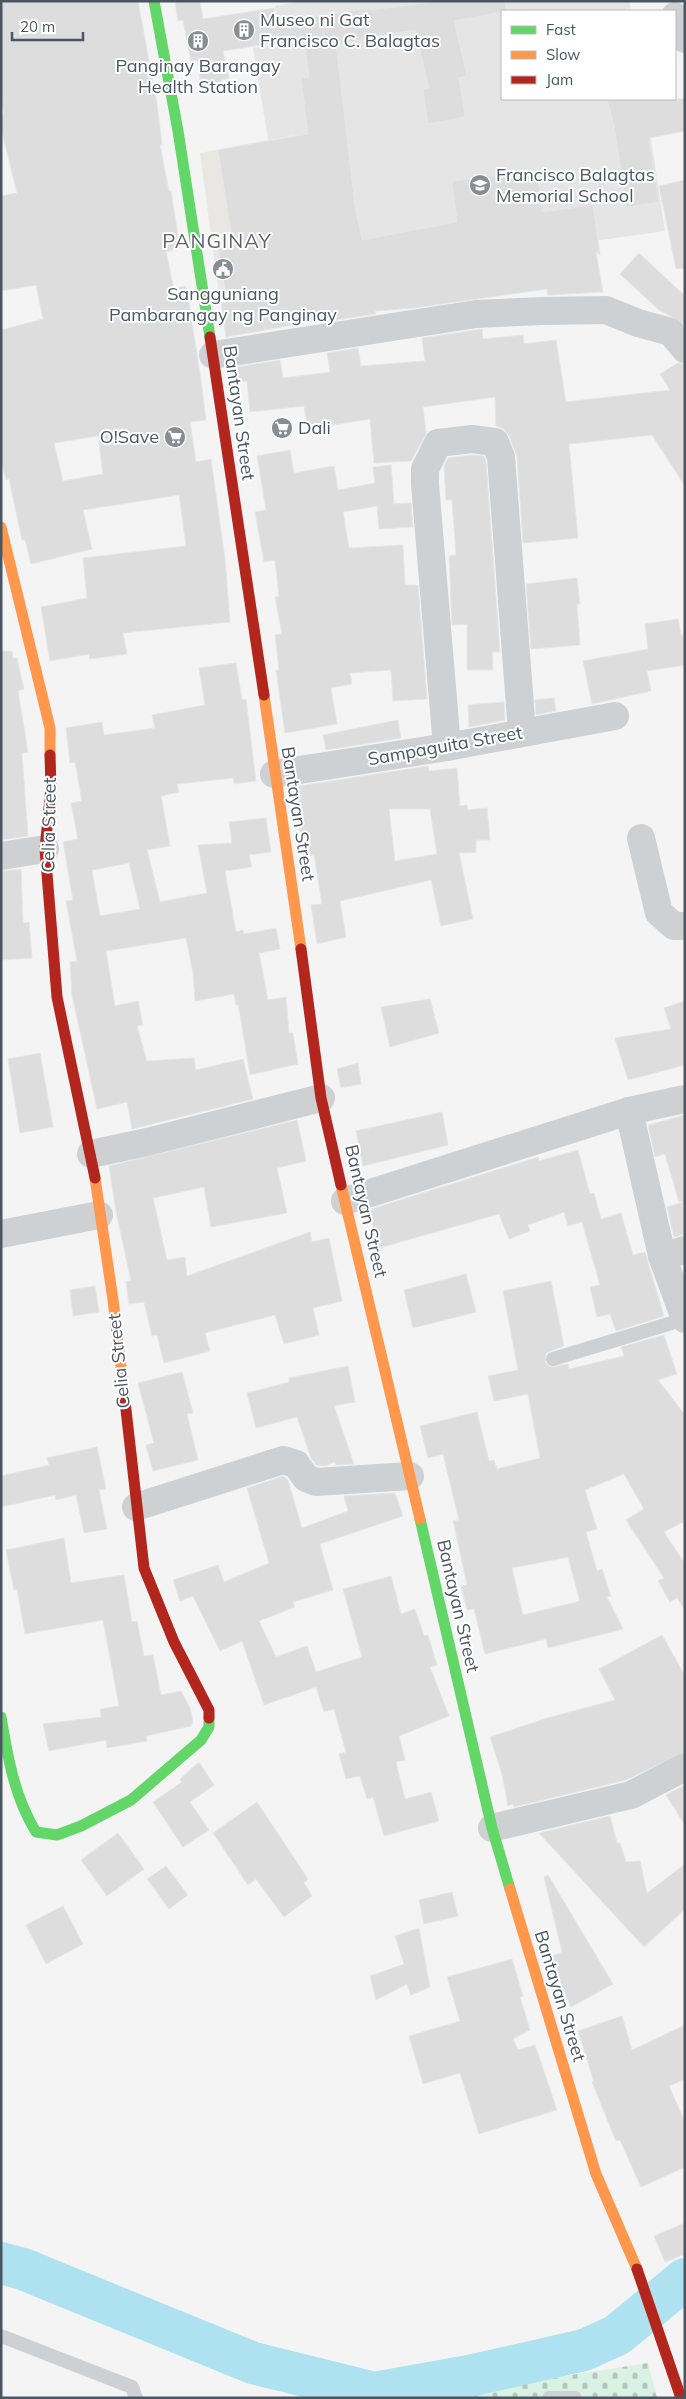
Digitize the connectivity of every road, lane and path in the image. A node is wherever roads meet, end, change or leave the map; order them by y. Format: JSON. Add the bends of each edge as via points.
{"nodes":[{"id":1,"x":154,"y":1,"type":"edge"},
{"id":2,"x":676,"y":18,"type":"edge"},
{"id":3,"x":685,"y":39,"type":"edge"},
{"id":4,"x":685,"y":349,"type":"edge"},
{"id":5,"x":212,"y":355,"type":"junction"},
{"id":6,"x":1,"y":527,"type":"edge"},
{"id":7,"x":615,"y":716,"type":"dead end"},
{"id":8,"x":522,"y":732,"type":"junction"},
{"id":9,"x":447,"y":747,"type":"junction"},
{"id":10,"x":274,"y":774,"type":"junction"},
{"id":11,"x":641,"y":838,"type":"dead end"},
{"id":12,"x":45,"y":849,"type":"junction"},
{"id":13,"x":1,"y":856,"type":"edge"},
{"id":14,"x":685,"y":926,"type":"edge"},
{"id":15,"x":321,"y":1098,"type":"junction"},
{"id":16,"x":685,"y":1099,"type":"edge"},
{"id":17,"x":629,"y":1111,"type":"junction"},
{"id":18,"x":91,"y":1154,"type":"junction"},
{"id":19,"x":345,"y":1201,"type":"junction"},
{"id":20,"x":99,"y":1214,"type":"junction"},
{"id":21,"x":1,"y":1234,"type":"edge"},
{"id":22,"x":673,"y":1253,"type":"edge"},
{"id":23,"x":685,"y":1319,"type":"edge"},
{"id":24,"x":553,"y":1359,"type":"dead end"},
{"id":25,"x":410,"y":1476,"type":"junction"},
{"id":26,"x":136,"y":1507,"type":"junction"},
{"id":27,"x":1,"y":1717,"type":"edge"},
{"id":28,"x":685,"y":1767,"type":"edge"},
{"id":29,"x":492,"y":1828,"type":"junction"},
{"id":30,"x":1,"y":2336,"type":"edge"},
{"id":31,"x":136,"y":2398,"type":"edge"},
{"id":32,"x":550,"y":2398,"type":"edge"},
{"id":33,"x":575,"y":2398,"type":"edge"},
{"id":34,"x":681,"y":2398,"type":"edge"}],
"edges":[{"from":1,"to":5,"type":"main road","name":"Bantayan Street","via":[[178,131]]},
{"from":2,"to":3,"type":"street"},
{"from":4,"to":5,"type":"street","via":[[671,332],[606,310],[552,310],[476,314]]},
{"from":5,"to":10,"type":"main road","name":"Bantayan Street"},
{"from":6,"to":12,"type":"main road","name":"Celia Street","via":[[50,728],[51,788]]},
{"from":7,"to":8,"type":"street","name":"Sampaguita Street"},
{"from":8,"to":9,"type":"street","name":"Sampaguita Street"},
{"from":8,"to":9,"type":"street","via":[[501,456],[494,442],[472,439],[438,443],[425,469],[424,484]]},
{"from":9,"to":10,"type":"street","name":"Sampaguita Street"},
{"from":10,"to":15,"type":"main road","name":"Bantayan Street"},
{"from":11,"to":14,"type":"street","via":[[659,913],[674,926]]},
{"from":12,"to":13,"type":"street"},
{"from":12,"to":18,"type":"main road","name":"Celia Street","via":[[57,997]]},
{"from":15,"to":18,"type":"street"},
{"from":15,"to":19,"type":"main road","name":"Bantayan Street"},
{"from":16,"to":17,"type":"street"},
{"from":17,"to":19,"type":"street"},
{"from":17,"to":22,"type":"street"},
{"from":18,"to":20,"type":"main road","name":"Celia Street"},
{"from":19,"to":25,"type":"main road","name":"Bantayan Street"},
{"from":20,"to":21,"type":"street"},
{"from":20,"to":26,"type":"main road","name":"Celia Street","via":[[113,1300]]},
{"from":22,"to":23,"type":"street"},
{"from":23,"to":24,"type":"lane"},
{"from":25,"to":26,"type":"street","via":[[316,1482],[306,1478],[296,1464],[283,1460]]},
{"from":25,"to":29,"type":"main road","name":"Bantayan Street"},
{"from":26,"to":27,"type":"main road","name":"Celia Street","via":[[144,1568],[174,1642],[209,1710],[209,1727],[201,1740],[131,1800],[81,1826],[57,1835],[46,1835],[36,1832],[26,1818],[14,1789]]},
{"from":28,"to":29,"type":"street","via":[[631,1795]]},
{"from":29,"to":34,"type":"main road","name":"Bantayan Street","via":[[596,2174],[641,2278]]},
{"from":30,"to":31,"type":"lane","via":[[132,2388]]},
{"from":32,"to":33,"type":"lane"}]}
